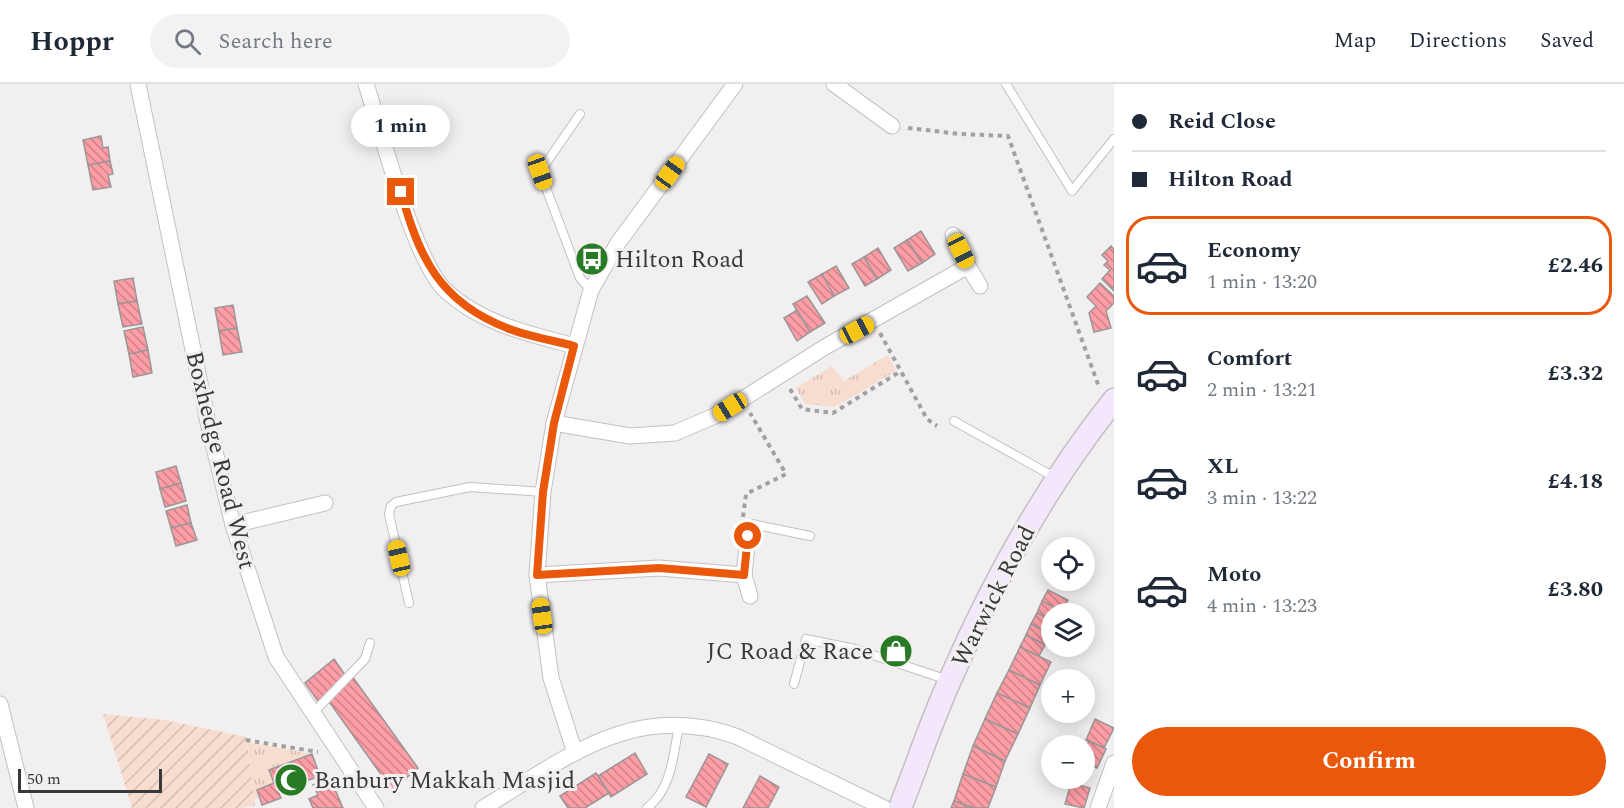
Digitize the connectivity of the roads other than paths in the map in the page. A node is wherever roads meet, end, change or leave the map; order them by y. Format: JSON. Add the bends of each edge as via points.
{"nodes":[{"id":1,"x":138,"y":84,"type":"edge"},
{"id":2,"x":366,"y":84,"type":"edge"},
{"id":3,"x":735,"y":84,"type":"edge"},
{"id":4,"x":834,"y":84,"type":"edge"},
{"id":5,"x":1006,"y":84,"type":"edge"},
{"id":6,"x":580,"y":114,"type":"dead end"},
{"id":7,"x":892,"y":126,"type":"road end"},
{"id":8,"x":1114,"y":139,"type":"edge"},
{"id":9,"x":953,"y":235,"type":"dead end"},
{"id":10,"x":968,"y":266,"type":"junction"},
{"id":11,"x":980,"y":286,"type":"dead end"},
{"id":12,"x":591,"y":290,"type":"junction"},
{"id":13,"x":574,"y":346,"type":"junction"},
{"id":14,"x":1110,"y":405,"type":"edge"},
{"id":15,"x":954,"y":421,"type":"dead end"},
{"id":16,"x":554,"y":423,"type":"junction"},
{"id":17,"x":1057,"y":478,"type":"junction"},
{"id":18,"x":543,"y":492,"type":"junction"},
{"id":19,"x":325,"y":503,"type":"dead end"},
{"id":20,"x":233,"y":525,"type":"junction"},
{"id":21,"x":748,"y":536,"type":"joint"},
{"id":22,"x":810,"y":536,"type":"dead end"},
{"id":23,"x":537,"y":575,"type":"junction"},
{"id":24,"x":744,"y":575,"type":"junction"},
{"id":25,"x":750,"y":596,"type":"dead end"},
{"id":26,"x":409,"y":603,"type":"dead end"},
{"id":27,"x":370,"y":643,"type":"dead end"},
{"id":28,"x":950,"y":680,"type":"junction"},
{"id":29,"x":794,"y":684,"type":"dead end"},
{"id":30,"x":0,"y":704,"type":"edge"},
{"id":31,"x":312,"y":714,"type":"junction"},
{"id":32,"x":679,"y":724,"type":"junction"},
{"id":33,"x":575,"y":753,"type":"junction"},
{"id":34,"x":1114,"y":763,"type":"edge"},
{"id":35,"x":26,"y":808,"type":"edge"},
{"id":36,"x":376,"y":808,"type":"edge"},
{"id":37,"x":483,"y":808,"type":"edge"},
{"id":38,"x":647,"y":808,"type":"edge"},
{"id":39,"x":884,"y":808,"type":"edge"},
{"id":40,"x":900,"y":808,"type":"edge"},
{"id":41,"x":1098,"y":808,"type":"edge"}],
"edges":[{"from":1,"to":20,"type":"street","name":"Boxhedge Road West"},
{"from":2,"to":13,"type":"street","via":[[408,217],[438,282],[456,300],[507,328]]},
{"from":3,"to":12,"type":"street","via":[[618,243]]},
{"from":4,"to":7,"type":"street"},
{"from":5,"to":8,"type":"lane","via":[[1072,191]]},
{"from":6,"to":12,"type":"lane","via":[[540,172],[580,278]]},
{"from":9,"to":10,"type":"street"},
{"from":10,"to":11,"type":"street"},
{"from":10,"to":16,"type":"street","via":[[719,414],[675,433],[630,436]]},
{"from":12,"to":13,"type":"street"},
{"from":13,"to":16,"type":"street"},
{"from":14,"to":17,"type":"main road","name":"Warwick Road"},
{"from":15,"to":17,"type":"lane"},
{"from":16,"to":18,"type":"street"},
{"from":17,"to":28,"type":"main road","name":"Warwick Road","via":[[1018,544]]},
{"from":18,"to":23,"type":"street"},
{"from":18,"to":26,"type":"lane","via":[[470,487],[391,506],[389,514]]},
{"from":19,"to":20,"type":"street"},
{"from":20,"to":31,"type":"street","name":"Boxhedge Road West","via":[[276,657]]},
{"from":21,"to":22,"type":"lane","via":[[752,524]]},
{"from":21,"to":24,"type":"street"},
{"from":23,"to":24,"type":"street","via":[[659,568]]},
{"from":23,"to":33,"type":"street","via":[[551,678]]},
{"from":24,"to":25,"type":"street"},
{"from":27,"to":31,"type":"lane","via":[[365,658]]},
{"from":28,"to":29,"type":"lane","via":[[855,649],[806,639]]},
{"from":28,"to":40,"type":"main road","name":"Warwick Road"},
{"from":30,"to":35,"type":"street"},
{"from":31,"to":36,"type":"street","name":"Boxhedge Road West"},
{"from":32,"to":33,"type":"street","via":[[622,731]]},
{"from":32,"to":38,"type":"lane","via":[[666,786],[658,800]]},
{"from":32,"to":39,"type":"street","via":[[714,728],[738,737]]},
{"from":33,"to":37,"type":"street"},
{"from":34,"to":41,"type":"street"}]}
